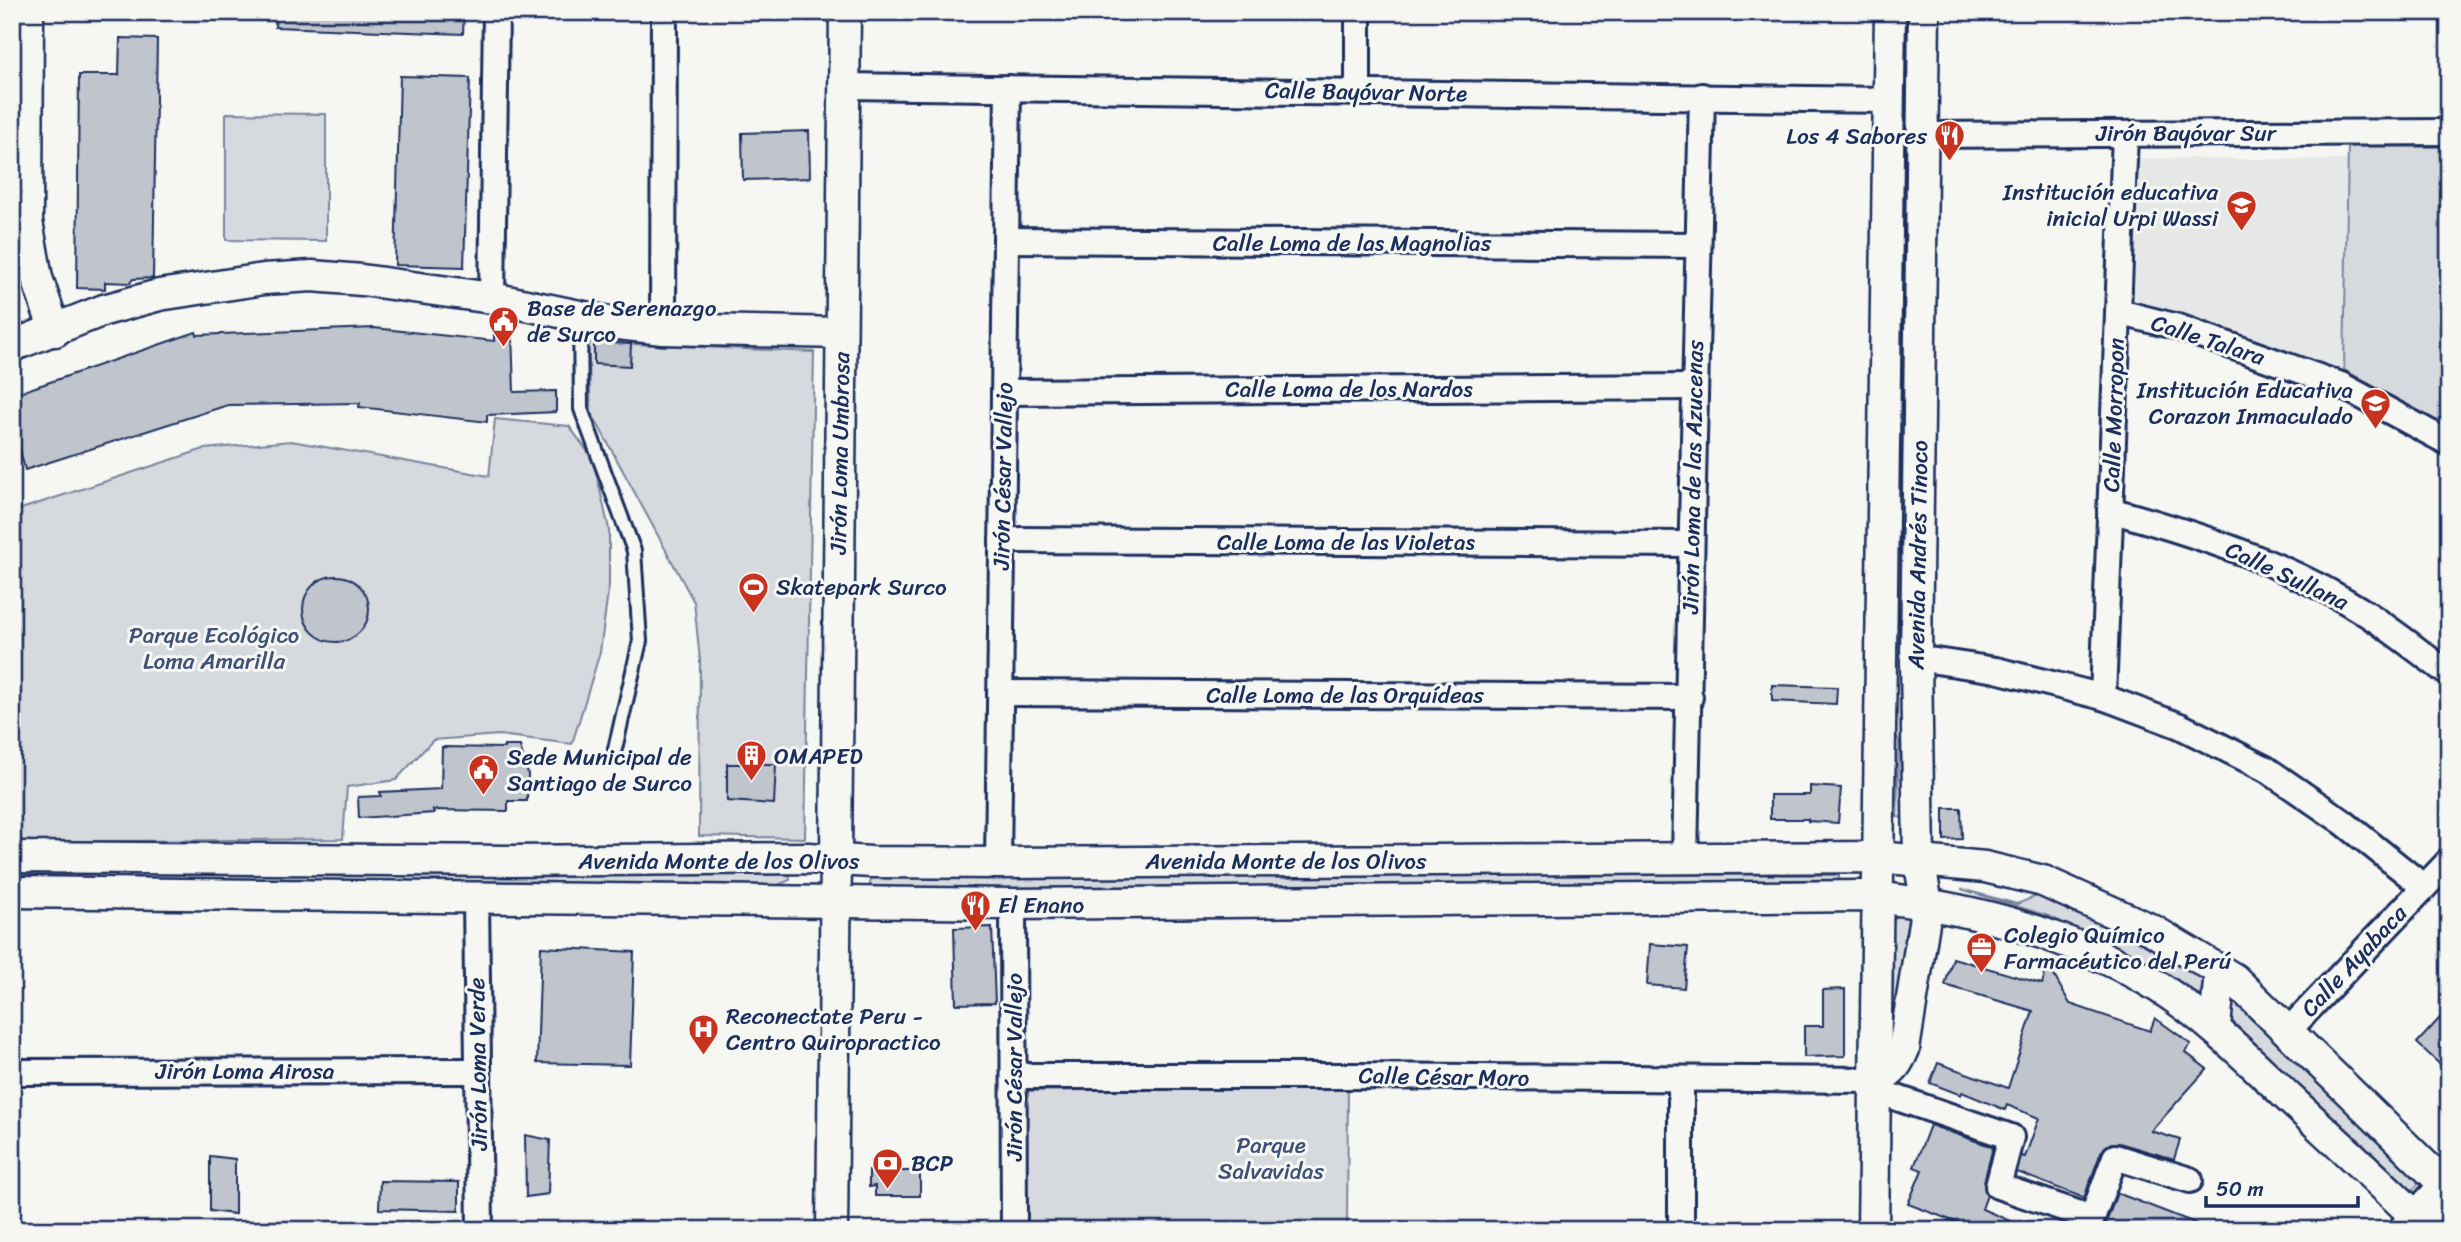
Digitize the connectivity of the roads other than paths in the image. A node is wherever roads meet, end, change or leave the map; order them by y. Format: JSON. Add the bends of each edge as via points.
{"nodes":[{"id":1,"x":28,"y":12,"type":"edge"},
{"id":2,"x":496,"y":12,"type":"edge"},
{"id":3,"x":664,"y":12,"type":"edge"},
{"id":4,"x":845,"y":12,"type":"edge"},
{"id":5,"x":1358,"y":12,"type":"edge"},
{"id":6,"x":1890,"y":12,"type":"edge"},
{"id":7,"x":1924,"y":12,"type":"edge"},
{"id":8,"x":844,"y":86,"type":"junction"},
{"id":9,"x":1008,"y":88,"type":"junction"},
{"id":10,"x":1358,"y":92,"type":"junction"},
{"id":11,"x":1702,"y":96,"type":"junction"},
{"id":12,"x":1888,"y":100,"type":"junction"},
{"id":13,"x":2449,"y":132,"type":"edge"},
{"id":14,"x":2125,"y":134,"type":"junction"},
{"id":15,"x":1923,"y":135,"type":"junction"},
{"id":16,"x":1006,"y":240,"type":"junction"},
{"id":17,"x":1698,"y":245,"type":"junction"},
{"id":18,"x":492,"y":298,"type":"junction"},
{"id":19,"x":2118,"y":313,"type":"junction"},
{"id":20,"x":580,"y":316,"type":"junction"},
{"id":21,"x":663,"y":329,"type":"junction"},
{"id":22,"x":55,"y":331,"type":"junction"},
{"id":23,"x":841,"y":333,"type":"junction"},
{"id":24,"x":12,"y":346,"type":"edge"},
{"id":25,"x":1695,"y":387,"type":"junction"},
{"id":26,"x":1004,"y":392,"type":"junction"},
{"id":27,"x":2449,"y":443,"type":"edge"},
{"id":28,"x":2110,"y":510,"type":"junction"},
{"id":29,"x":1002,"y":540,"type":"junction"},
{"id":30,"x":1690,"y":544,"type":"junction"},
{"id":31,"x":1916,"y":658,"type":"junction"},
{"id":32,"x":2449,"y":674,"type":"edge"},
{"id":33,"x":1000,"y":693,"type":"junction"},
{"id":34,"x":1689,"y":697,"type":"junction"},
{"id":35,"x":2103,"y":697,"type":"junction"},
{"id":36,"x":615,"y":749,"type":"dead end"},
{"id":37,"x":12,"y":857,"type":"edge"},
{"id":38,"x":1878,"y":857,"type":"junction"},
{"id":39,"x":1685,"y":858,"type":"junction"},
{"id":40,"x":836,"y":860,"type":"junction"},
{"id":41,"x":1919,"y":860,"type":"junction"},
{"id":42,"x":2449,"y":861,"type":"edge"},
{"id":43,"x":998,"y":863,"type":"junction"},
{"id":44,"x":2424,"y":887,"type":"junction"},
{"id":45,"x":12,"y":892,"type":"edge"},
{"id":46,"x":476,"y":898,"type":"junction"},
{"id":47,"x":1878,"y":898,"type":"junction"},
{"id":48,"x":836,"y":901,"type":"junction"},
{"id":49,"x":1013,"y":904,"type":"junction"},
{"id":50,"x":1927,"y":904,"type":"junction"},
{"id":51,"x":2220,"y":970,"type":"junction"},
{"id":52,"x":2215,"y":1028,"type":"junction"},
{"id":53,"x":2288,"y":1031,"type":"junction"},
{"id":54,"x":478,"y":1071,"type":"junction"},
{"id":55,"x":12,"y":1072,"type":"edge"},
{"id":56,"x":1014,"y":1076,"type":"junction"},
{"id":57,"x":1681,"y":1079,"type":"junction"},
{"id":58,"x":1874,"y":1085,"type":"junction"},
{"id":59,"x":2190,"y":1180,"type":"dead end"},
{"id":60,"x":2449,"y":1188,"type":"edge"},
{"id":61,"x":2413,"y":1225,"type":"edge"},
{"id":62,"x":480,"y":1230,"type":"edge"},
{"id":63,"x":832,"y":1230,"type":"edge"},
{"id":64,"x":1014,"y":1230,"type":"edge"},
{"id":65,"x":1681,"y":1230,"type":"edge"},
{"id":66,"x":1873,"y":1230,"type":"edge"}],
"edges":[{"from":1,"to":22,"type":"street","via":[[27,221],[37,278]]},
{"from":2,"to":18,"type":"street"},
{"from":3,"to":21,"type":"street"},
{"from":4,"to":8,"type":"street","name":"Jirón Loma Umbrosa"},
{"from":5,"to":10,"type":"street"},
{"from":6,"to":12,"type":"street","name":"Avenida Andrés Tinoco"},
{"from":7,"to":15,"type":"street","name":"Avenida Andrés Tinoco"},
{"from":8,"to":9,"type":"street","name":"Calle Bayóvar Norte"},
{"from":8,"to":23,"type":"street","name":"Jirón Loma Umbrosa"},
{"from":9,"to":10,"type":"street","name":"Calle Bayóvar Norte"},
{"from":9,"to":16,"type":"street","name":"Jirón César Vallejo"},
{"from":10,"to":11,"type":"street","name":"Calle Bayóvar Norte"},
{"from":11,"to":12,"type":"street","name":"Calle Bayóvar Norte"},
{"from":11,"to":17,"type":"street","name":"Jirón Loma de las Azucenas"},
{"from":12,"to":38,"type":"street","name":"Avenida Andrés Tinoco"},
{"from":13,"to":14,"type":"street","name":"Jirón Bayóvar Sur"},
{"from":14,"to":15,"type":"street","name":"Jirón Bayóvar Sur"},
{"from":14,"to":19,"type":"street","name":"Calle Morropon"},
{"from":15,"to":31,"type":"street","name":"Avenida Andrés Tinoco"},
{"from":16,"to":17,"type":"street","name":"Calle Loma de las Magnolias"},
{"from":16,"to":26,"type":"street","name":"Jirón César Vallejo"},
{"from":17,"to":25,"type":"street","name":"Jirón Loma de las Azucenas"},
{"from":18,"to":20,"type":"street"},
{"from":18,"to":22,"type":"street","via":[[349,279],[264,279],[159,295],[104,310]]},
{"from":19,"to":27,"type":"street","name":"Calle Talara","via":[[2178,327],[2342,386]]},
{"from":19,"to":28,"type":"street","name":"Calle Morropon"},
{"from":20,"to":21,"type":"street"},
{"from":20,"to":36,"type":"lane","via":[[581,409],[634,551],[640,641]]},
{"from":21,"to":23,"type":"street"},
{"from":22,"to":24,"type":"street"},
{"from":23,"to":40,"type":"street","name":"Jirón Loma Umbrosa"},
{"from":25,"to":26,"type":"street","name":"Calle Loma de los Nardos"},
{"from":25,"to":30,"type":"street","name":"Jirón Loma de las Azucenas"},
{"from":26,"to":29,"type":"street","name":"Jirón César Vallejo"},
{"from":28,"to":32,"type":"street","name":"Calle Sullana","via":[[2184,530],[2315,584],[2368,615]]},
{"from":28,"to":35,"type":"street","name":"Calle Morropon"},
{"from":29,"to":30,"type":"street","name":"Calle Loma de las Violetas"},
{"from":29,"to":33,"type":"street","name":"Jirón César Vallejo"},
{"from":30,"to":34,"type":"street","name":"Jirón Loma de las Azucenas"},
{"from":31,"to":35,"type":"street","via":[[1996,670]]},
{"from":31,"to":41,"type":"street","name":"Avenida Andrés Tinoco"},
{"from":33,"to":34,"type":"street","name":"Calle Loma de las Orquídeas"},
{"from":33,"to":43,"type":"street","name":"Jirón César Vallejo"},
{"from":34,"to":39,"type":"street","name":"Jirón Loma de las Azucenas"},
{"from":35,"to":44,"type":"street","via":[[2180,726],[2266,769],[2343,822]]},
{"from":37,"to":40,"type":"street","name":"Avenida Monte de los Olivos"},
{"from":38,"to":39,"type":"street","name":"Avenida Monte de los Olivos"},
{"from":38,"to":41,"type":"street","name":"Avenida Monte de los Olivos"},
{"from":38,"to":47,"type":"street","name":"Avenida Andrés Tinoco"},
{"from":39,"to":43,"type":"street","name":"Avenida Monte de los Olivos"},
{"from":40,"to":43,"type":"street","name":"Avenida Monte de los Olivos"},
{"from":40,"to":48,"type":"street","name":"Jirón Loma Umbrosa"},
{"from":41,"to":50,"type":"street","name":"Avenida Andrés Tinoco"},
{"from":41,"to":51,"type":"street","name":"Avenida Monte de los Olivos","via":[[1985,867],[2043,881],[2152,930]]},
{"from":42,"to":44,"type":"street","name":"Calle Ayabaca"},
{"from":44,"to":53,"type":"street","name":"Calle Ayabaca"},
{"from":45,"to":46,"type":"street","name":"Avenida Monte de los Olivos"},
{"from":46,"to":48,"type":"street","name":"Avenida Monte de los Olivos"},
{"from":46,"to":54,"type":"street","name":"Jirón Loma Verde"},
{"from":47,"to":49,"type":"street","name":"Avenida Monte de los Olivos"},
{"from":47,"to":50,"type":"street","name":"Avenida Monte de los Olivos"},
{"from":47,"to":58,"type":"street","name":"Avenida Andrés Tinoco"},
{"from":48,"to":49,"type":"street","name":"Avenida Monte de los Olivos"},
{"from":48,"to":63,"type":"street","name":"Jirón Loma Umbrosa"},
{"from":49,"to":56,"type":"street","name":"Jirón César Vallejo"},
{"from":50,"to":52,"type":"street","name":"Avenida Monte de los Olivos","via":[[2031,929],[2096,954],[2148,981]]},
{"from":50,"to":58,"type":"street","name":"Avenida Andrés Tinoco","via":[[1904,1049],[1891,1073]]},
{"from":51,"to":52,"type":"street"},
{"from":51,"to":53,"type":"street","name":"Avenida Monte de los Olivos"},
{"from":52,"to":61,"type":"street","name":"Avenida Monte de los Olivos"},
{"from":53,"to":60,"type":"street","name":"Avenida Monte de los Olivos"},
{"from":54,"to":55,"type":"street","name":"Jirón Loma Airosa"},
{"from":54,"to":62,"type":"street","name":"Jirón Loma Verde"},
{"from":56,"to":57,"type":"street","name":"Calle César Moro"},
{"from":56,"to":64,"type":"street","name":"Jirón César Vallejo"},
{"from":57,"to":58,"type":"street","name":"Calle César Moro"},
{"from":57,"to":65,"type":"street"},
{"from":58,"to":59,"type":"street","name":"Calle César Moro","via":[[2011,1137],[1998,1186],[2092,1218],[2115,1157]]},
{"from":58,"to":66,"type":"street","name":"Avenida Andrés Tinoco"},
{"from":60,"to":61,"type":"main road"}]}
